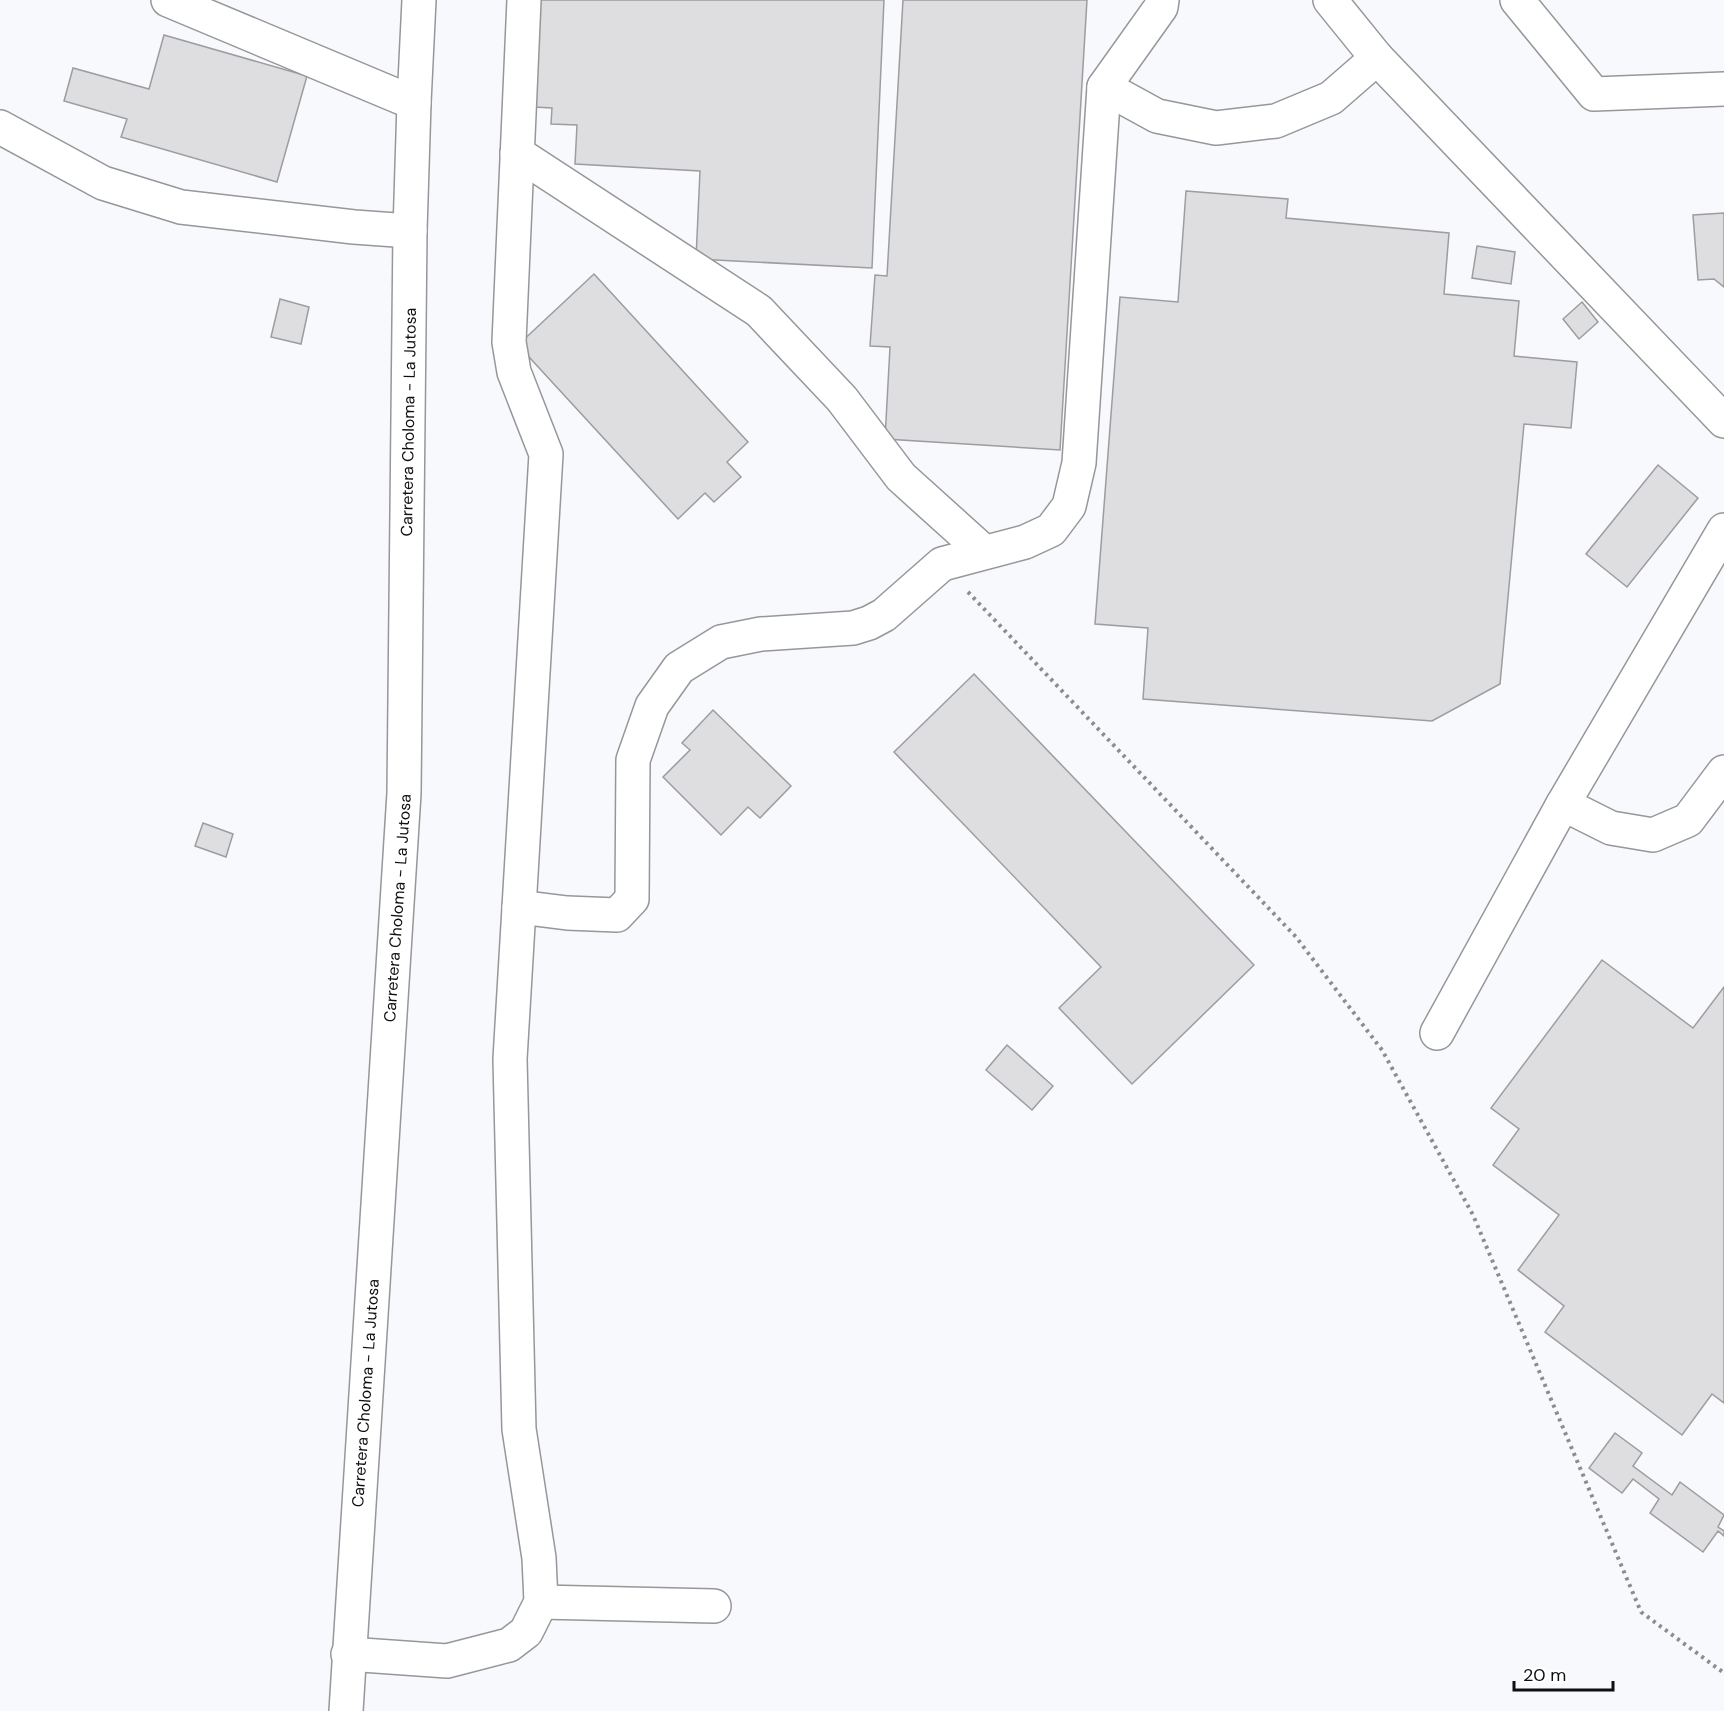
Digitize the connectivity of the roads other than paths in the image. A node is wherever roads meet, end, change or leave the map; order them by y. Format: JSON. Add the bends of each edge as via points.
{"nodes":[{"id":1,"x":168,"y":0,"type":"edge"},
{"id":2,"x":419,"y":0,"type":"edge"},
{"id":3,"x":524,"y":0,"type":"edge"},
{"id":4,"x":1162,"y":0,"type":"edge"},
{"id":5,"x":1330,"y":0,"type":"edge"},
{"id":6,"x":1517,"y":0,"type":"edge"},
{"id":7,"x":1377,"y":58,"type":"junction"},
{"id":8,"x":1104,"y":87,"type":"junction"},
{"id":9,"x":1724,"y":89,"type":"edge"},
{"id":10,"x":414,"y":103,"type":"junction"},
{"id":11,"x":0,"y":127,"type":"edge"},
{"id":12,"x":517,"y":153,"type":"junction"},
{"id":13,"x":410,"y":231,"type":"junction"},
{"id":14,"x":1724,"y":421,"type":"edge"},
{"id":15,"x":1724,"y":530,"type":"edge"},
{"id":16,"x":983,"y":551,"type":"junction"},
{"id":17,"x":1724,"y":772,"type":"edge"},
{"id":18,"x":1563,"y":804,"type":"junction"},
{"id":19,"x":519,"y":907,"type":"junction"},
{"id":20,"x":1437,"y":1033,"type":"dead end"},
{"id":21,"x":541,"y":1602,"type":"junction"},
{"id":22,"x":714,"y":1606,"type":"dead end"},
{"id":23,"x":348,"y":1654,"type":"junction"},
{"id":24,"x":346,"y":1711,"type":"edge"}],
"edges":[{"from":1,"to":10,"type":"street"},
{"from":2,"to":10,"type":"street","name":"Carretera Choloma - La Jutosa"},
{"from":3,"to":12,"type":"street"},
{"from":4,"to":8,"type":"street","via":[[1161,7]]},
{"from":5,"to":7,"type":"street"},
{"from":6,"to":9,"type":"street","via":[[1594,94]]},
{"from":7,"to":8,"type":"street","via":[[1331,98],[1276,121],[1226,127],[1157,116]]},
{"from":7,"to":14,"type":"street"},
{"from":8,"to":16,"type":"street","via":[[1079,463],[1069,506],[1051,530],[1025,542]]},
{"from":10,"to":13,"type":"street","name":"Carretera Choloma - La Jutosa"},
{"from":11,"to":13,"type":"street","via":[[103,183],[181,207]]},
{"from":12,"to":16,"type":"street","via":[[759,311],[842,399],[901,477]]},
{"from":12,"to":19,"type":"street","via":[[509,342],[514,372],[546,454]]},
{"from":13,"to":23,"type":"street","name":"Carretera Choloma - La Jutosa","via":[[404,793]]},
{"from":15,"to":18,"type":"street"},
{"from":16,"to":19,"type":"street","via":[[942,564],[884,615],[869,623],[721,642],[679,668],[652,706],[633,760],[632,899],[617,915]]},
{"from":17,"to":18,"type":"street","via":[[1689,820],[1653,835],[1611,828]]},
{"from":18,"to":20,"type":"street"},
{"from":19,"to":21,"type":"street","via":[[510,1059],[519,1430],[539,1558]]},
{"from":21,"to":22,"type":"street"},
{"from":21,"to":23,"type":"street","via":[[526,1632],[509,1645],[447,1661]]},
{"from":23,"to":24,"type":"street","name":"Carretera Choloma - La Jutosa"}]}
